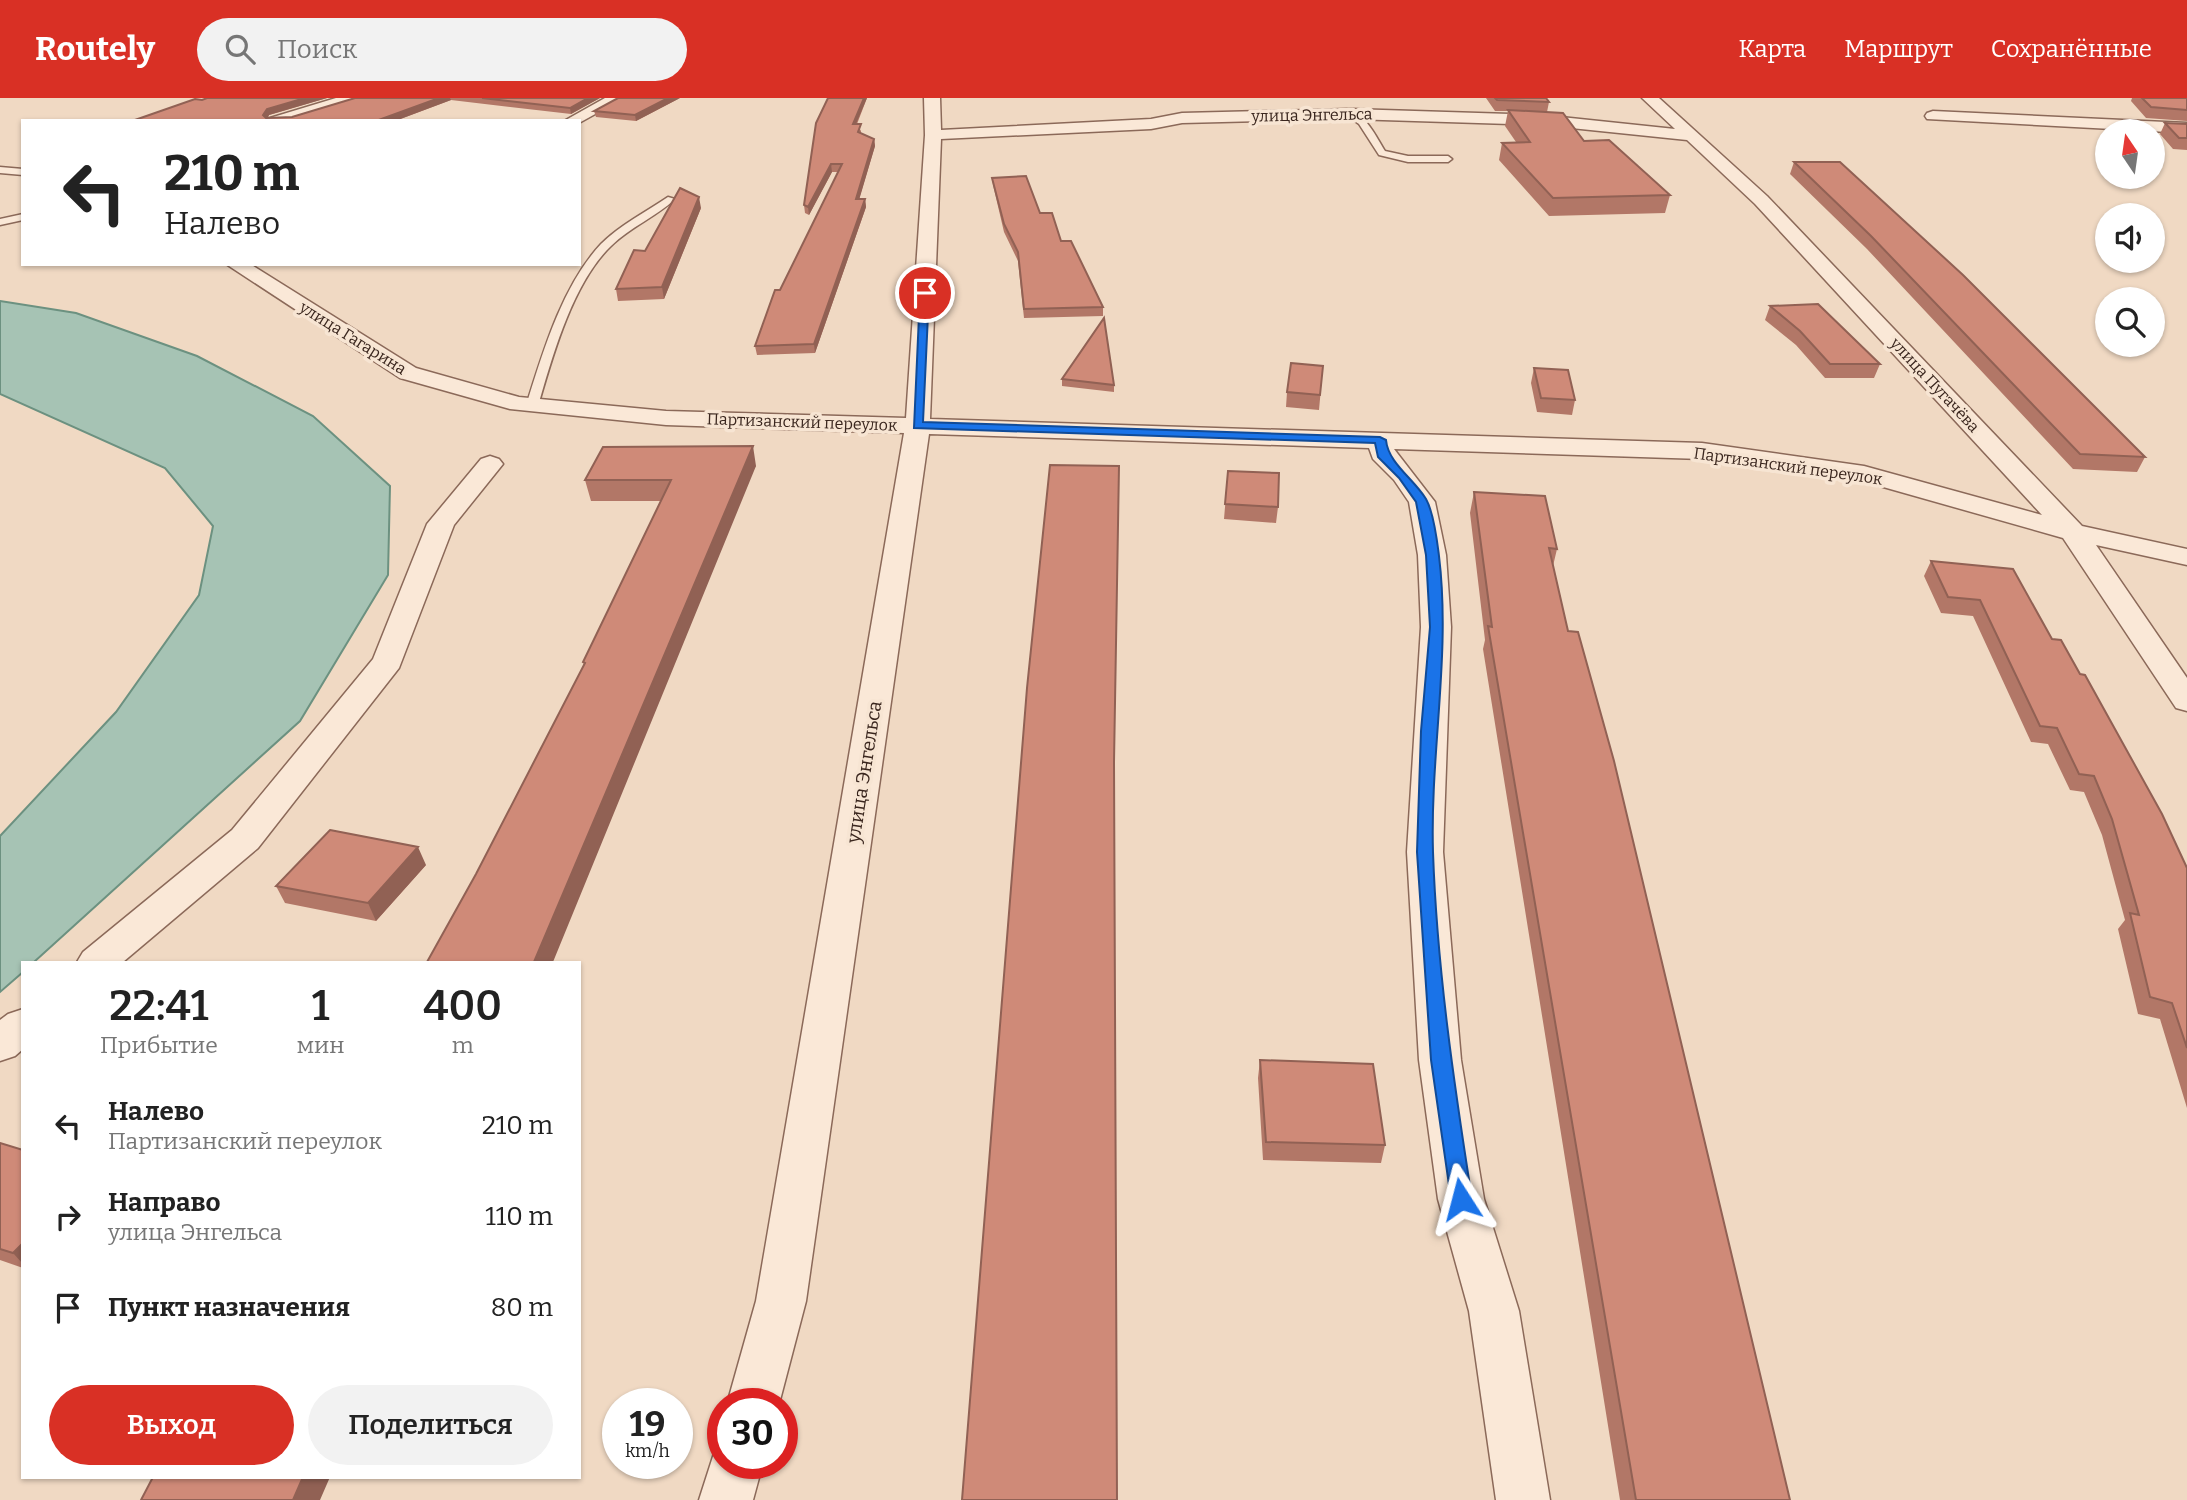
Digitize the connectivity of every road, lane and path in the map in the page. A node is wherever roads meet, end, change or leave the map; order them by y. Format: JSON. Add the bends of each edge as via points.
{"nodes":[{"id":1,"x":352,"y":98,"type":"edge"},
{"id":2,"x":616,"y":98,"type":"edge"},
{"id":3,"x":932,"y":98,"type":"edge"},
{"id":4,"x":1648,"y":100,"type":"edge"},
{"id":5,"x":1351,"y":114,"type":"junction"},
{"id":6,"x":1933,"y":116,"type":"dead end"},
{"id":7,"x":283,"y":119,"type":"edge"},
{"id":8,"x":576,"y":119,"type":"edge"},
{"id":9,"x":2187,"y":128,"type":"edge"},
{"id":10,"x":933,"y":135,"type":"junction"},
{"id":11,"x":1691,"y":136,"type":"junction"},
{"id":12,"x":1448,"y":159,"type":"dead end"},
{"id":13,"x":0,"y":170,"type":"edge"},
{"id":14,"x":21,"y":172,"type":"edge"},
{"id":15,"x":671,"y":199,"type":"edge"},
{"id":16,"x":21,"y":218,"type":"edge"},
{"id":17,"x":0,"y":222,"type":"edge"},
{"id":18,"x":243,"y":266,"type":"edge"},
{"id":19,"x":525,"y":405,"type":"junction"},
{"id":20,"x":918,"y":425,"type":"junction"},
{"id":21,"x":1380,"y":440,"type":"junction"},
{"id":22,"x":489,"y":464,"type":"dead end"},
{"id":23,"x":2073,"y":532,"type":"junction"},
{"id":24,"x":2187,"y":557,"type":"edge"},
{"id":25,"x":2187,"y":701,"type":"edge"},
{"id":26,"x":98,"y":961,"type":"edge"},
{"id":27,"x":21,"y":1027,"type":"edge"},
{"id":28,"x":0,"y":1044,"type":"edge"},
{"id":29,"x":757,"y":1388,"type":"edge"},
{"id":30,"x":732,"y":1479,"type":"edge"},
{"id":31,"x":726,"y":1500,"type":"edge"},
{"id":32,"x":1523,"y":1500,"type":"edge"}],
"edges":[{"from":1,"to":7,"type":"street"},
{"from":2,"to":8,"type":"street"},
{"from":3,"to":10,"type":"street","name":"улица Энгельса"},
{"from":4,"to":11,"type":"street","name":"улица Пугачёва"},
{"from":5,"to":10,"type":"street","name":"улица Энгельса","via":[[1179,113],[1151,124]]},
{"from":5,"to":11,"type":"street","name":"улица Энгельса","via":[[1542,120]]},
{"from":5,"to":12,"type":"lane","via":[[1362,122],[1382,153],[1408,159]]},
{"from":6,"to":9,"type":"street"},
{"from":10,"to":20,"type":"street","name":"улица Энгельса"},
{"from":11,"to":23,"type":"street","name":"улица Пугачёва","via":[[1761,200]]},
{"from":13,"to":14,"type":"lane"},
{"from":15,"to":19,"type":"lane","via":[[604,247],[579,285]]},
{"from":16,"to":17,"type":"lane"},
{"from":18,"to":19,"type":"street","name":"улица Гагарина","via":[[264,272],[408,373]]},
{"from":19,"to":20,"type":"street","name":"Партизанский переулок","via":[[666,418]]},
{"from":20,"to":21,"type":"street","name":"Партизанский переулок"},
{"from":20,"to":29,"type":"street","name":"улица Энгельса","via":[[781,1301]]},
{"from":21,"to":23,"type":"street","name":"Партизанский переулок","via":[[1716,453],[1864,474]]},
{"from":21,"to":32,"type":"street","via":[[1382,454],[1422,502],[1432,555],[1436,627],[1425,852],[1440,1060],[1461,1199],[1494,1311]]},
{"from":22,"to":26,"type":"street","via":[[440,524],[388,661],[245,839]]},
{"from":23,"to":24,"type":"street","name":"Партизанский переулок"},
{"from":23,"to":25,"type":"street","name":"улица Пугачёва"},
{"from":27,"to":28,"type":"street"},
{"from":30,"to":31,"type":"street"}]}
